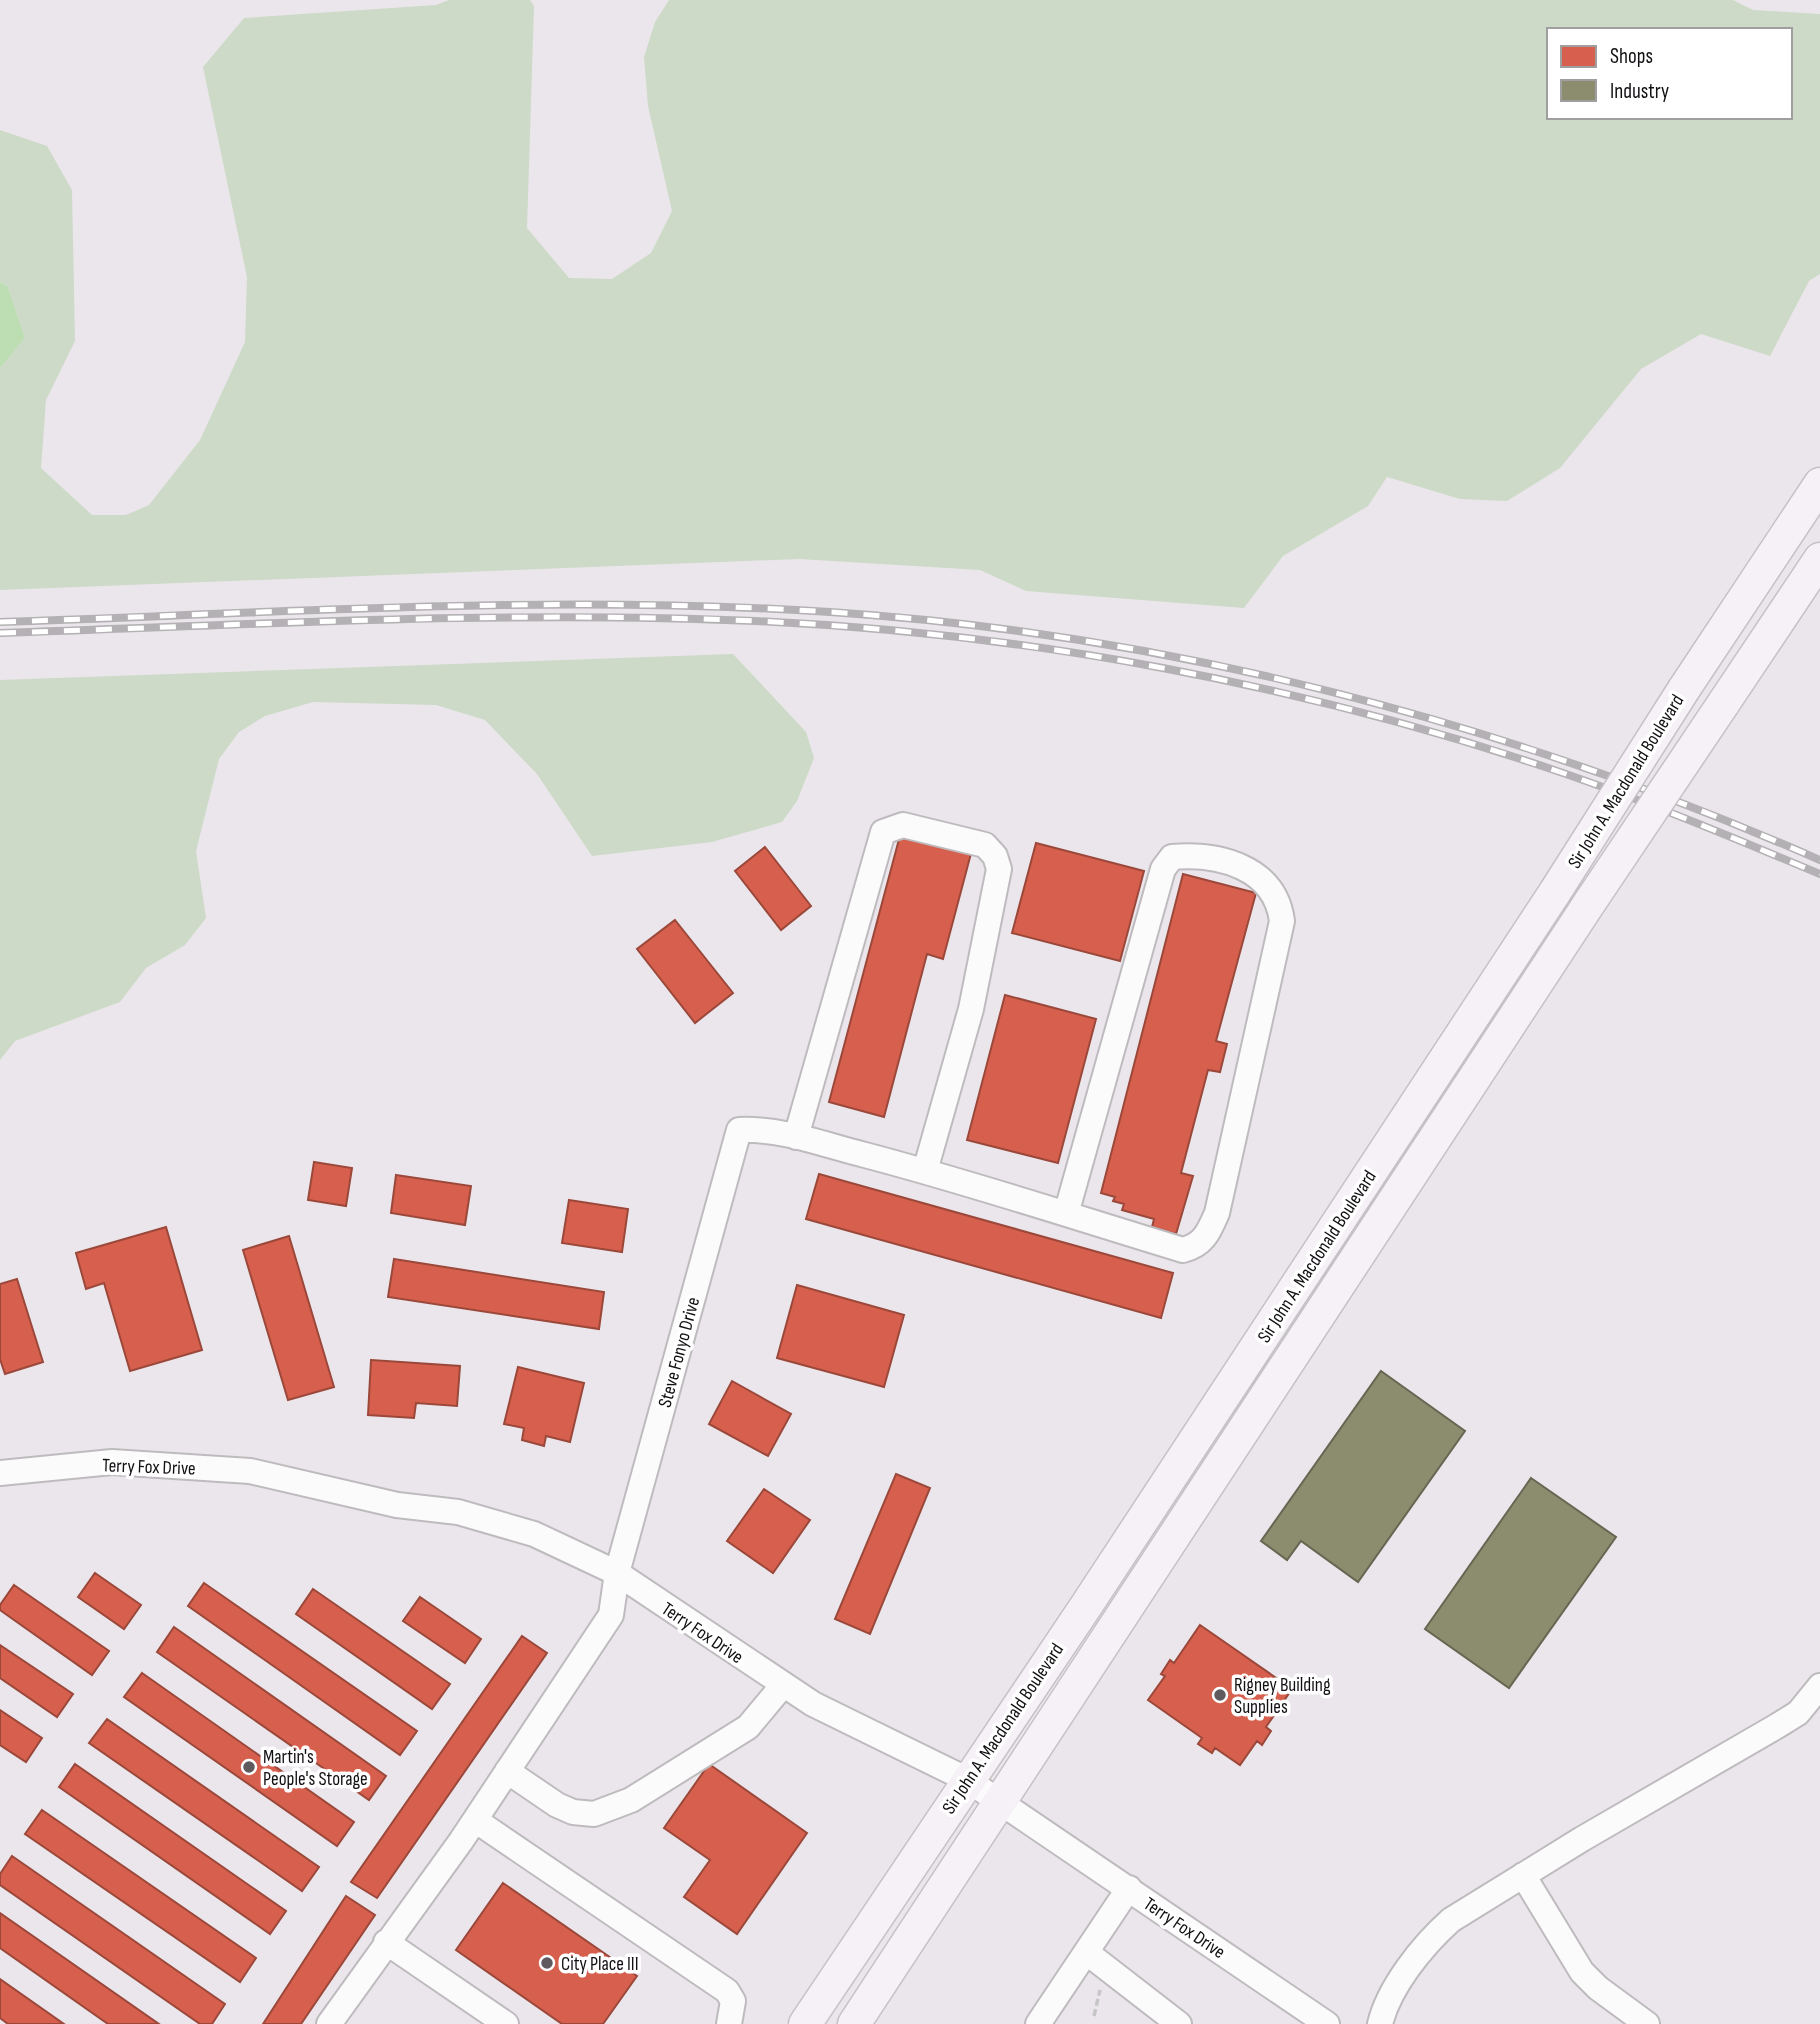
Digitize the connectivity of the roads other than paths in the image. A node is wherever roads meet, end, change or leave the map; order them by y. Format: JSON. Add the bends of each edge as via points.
{"nodes":[{"id":1,"x":1820,"y":484,"type":"edge"},
{"id":2,"x":1820,"y":558,"type":"edge"},
{"id":3,"x":796,"y":1137,"type":"junction"},
{"id":4,"x":925,"y":1171,"type":"junction"},
{"id":5,"x":1066,"y":1214,"type":"junction"},
{"id":6,"x":0,"y":1473,"type":"edge"},
{"id":7,"x":617,"y":1573,"type":"junction"},
{"id":8,"x":783,"y":1685,"type":"junction"},
{"id":9,"x":1820,"y":1686,"type":"edge"},
{"id":10,"x":507,"y":1771,"type":"junction"},
{"id":11,"x":966,"y":1779,"type":"junction"},
{"id":12,"x":1000,"y":1801,"type":"junction"},
{"id":13,"x":475,"y":1821,"type":"junction"},
{"id":14,"x":1523,"y":1875,"type":"junction"},
{"id":15,"x":1129,"y":1888,"type":"junction"},
{"id":16,"x":386,"y":1942,"type":"junction"},
{"id":17,"x":1086,"y":1952,"type":"junction"},
{"id":18,"x":329,"y":2024,"type":"edge"},
{"id":19,"x":506,"y":2024,"type":"edge"},
{"id":20,"x":729,"y":2024,"type":"edge"},
{"id":21,"x":805,"y":2024,"type":"edge"},
{"id":22,"x":853,"y":2024,"type":"edge"},
{"id":23,"x":1038,"y":2024,"type":"edge"},
{"id":24,"x":1179,"y":2024,"type":"edge"},
{"id":25,"x":1327,"y":2024,"type":"edge"},
{"id":26,"x":1380,"y":2024,"type":"edge"},
{"id":27,"x":1647,"y":2024,"type":"edge"}],
"edges":[{"from":1,"to":11,"type":"main road","name":"Sir John A. Macdonald Boulevard","bridge":true,"via":[[1086,1606]]},
{"from":2,"to":12,"type":"main road","name":"Sir John A. Macdonald Boulevard","bridge":true},
{"from":3,"to":4,"type":"street"},
{"from":3,"to":4,"type":"street","via":[[883,832],[903,825],[970,841],[985,845],[999,869],[971,1009]]},
{"from":3,"to":7,"type":"street","name":"Steve Fonyo Drive","via":[[739,1130]]},
{"from":4,"to":5,"type":"street"},
{"from":5,"to":5,"type":"street","via":[[1184,1250],[1195,1248],[1207,1237],[1217,1213],[1282,921],[1280,906],[1258,875],[1194,855],[1172,857],[1163,869]]},
{"from":6,"to":7,"type":"street","name":"Terry Fox Drive","via":[[112,1462],[250,1472],[397,1505],[458,1512],[534,1534]]},
{"from":7,"to":8,"type":"street","name":"Terry Fox Drive"},
{"from":7,"to":10,"type":"street","name":"Steve Fonyo Drive","via":[[611,1615]]},
{"from":8,"to":10,"type":"street","via":[[748,1727],[631,1800],[594,1814],[557,1805]]},
{"from":8,"to":11,"type":"street","name":"Terry Fox Drive"},
{"from":9,"to":14,"type":"street","via":[[1798,1713]]},
{"from":10,"to":13,"type":"street","name":"Steve Fonyo Drive"},
{"from":11,"to":12,"type":"street","name":"Terry Fox Drive"},
{"from":11,"to":21,"type":"main road","name":"Sir John A. Macdonald Boulevard"},
{"from":12,"to":15,"type":"street","name":"Terry Fox Drive"},
{"from":12,"to":22,"type":"main road","name":"Sir John A. Macdonald Boulevard"},
{"from":13,"to":16,"type":"street","name":"Steve Fonyo Drive"},
{"from":13,"to":20,"type":"street","via":[[727,1991],[733,2001]]},
{"from":14,"to":26,"type":"street","via":[[1434,1935],[1384,2006]]},
{"from":14,"to":27,"type":"street","via":[[1582,1972]]},
{"from":15,"to":17,"type":"street"},
{"from":15,"to":25,"type":"street","name":"Terry Fox Drive"},
{"from":16,"to":18,"type":"street","name":"Steve Fonyo Drive"},
{"from":16,"to":19,"type":"street"},
{"from":17,"to":23,"type":"street"},
{"from":17,"to":24,"type":"street"}]}
